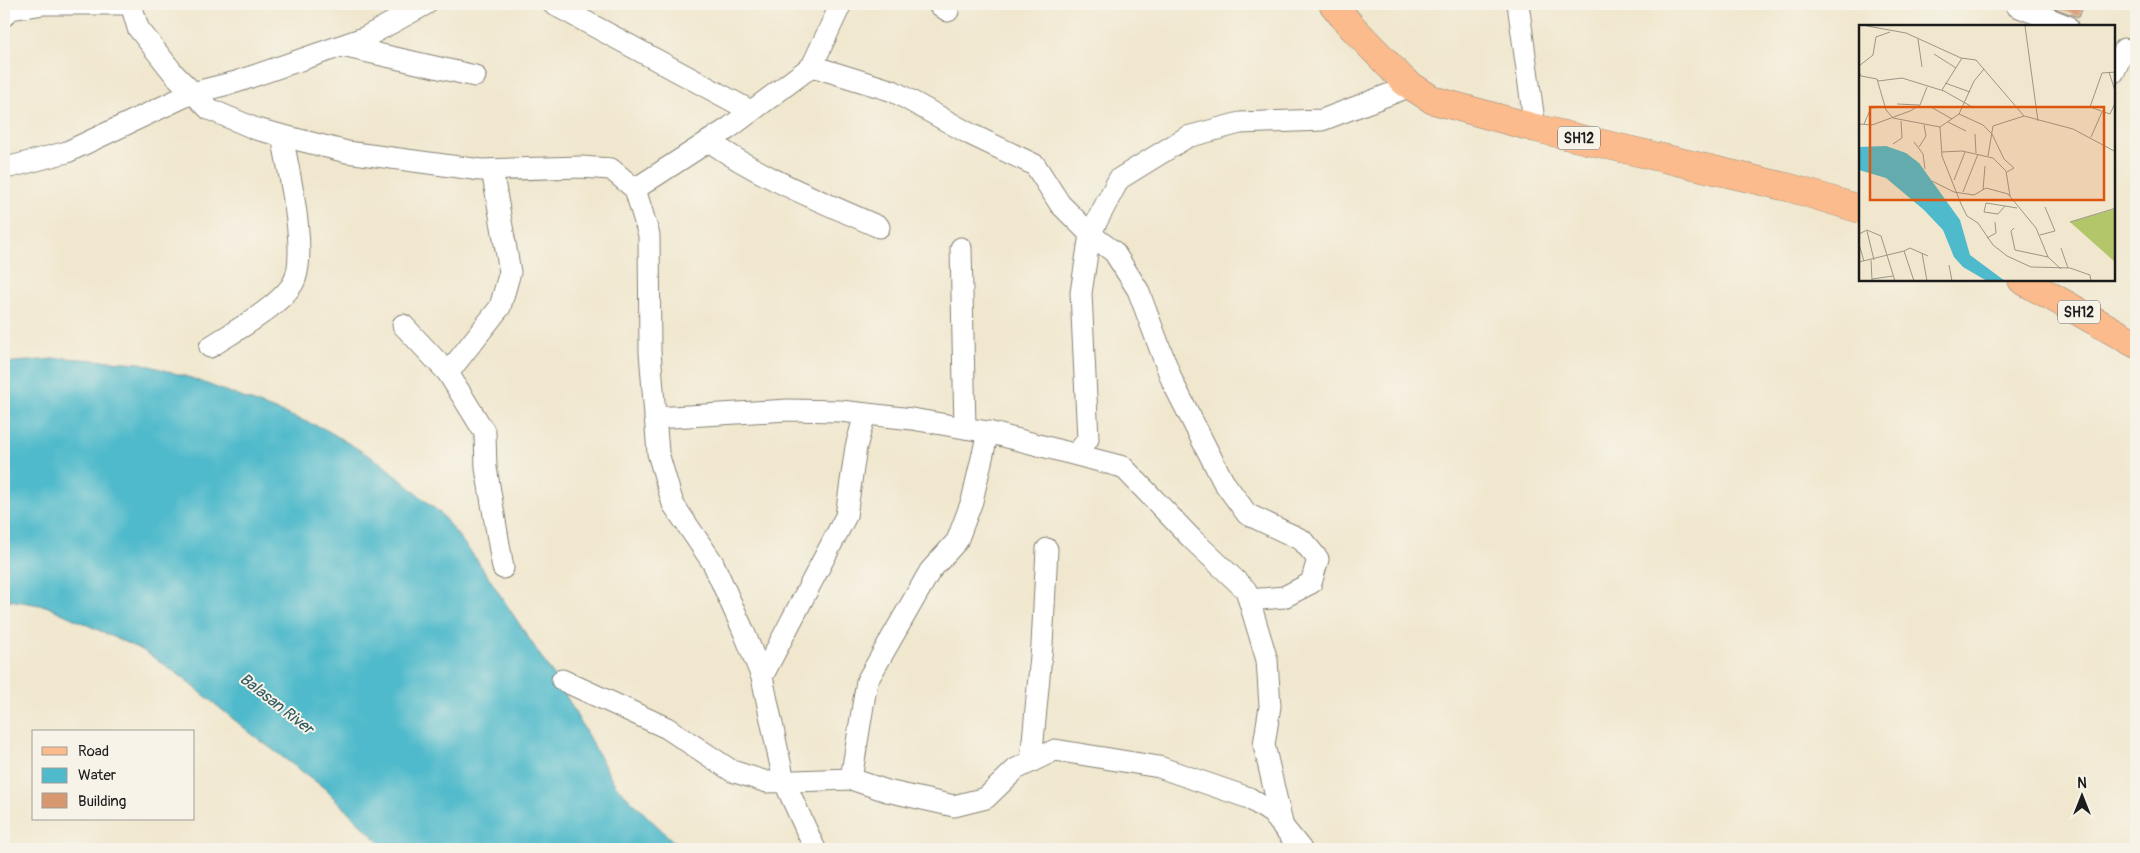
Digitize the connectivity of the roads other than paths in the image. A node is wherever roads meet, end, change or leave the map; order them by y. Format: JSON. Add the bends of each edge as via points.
{"nodes":[{"id":1,"x":131,"y":4,"type":"edge"},
{"id":2,"x":426,"y":4,"type":"edge"},
{"id":3,"x":553,"y":4,"type":"edge"},
{"id":4,"x":841,"y":4,"type":"edge"},
{"id":5,"x":1333,"y":4,"type":"edge"},
{"id":6,"x":1518,"y":4,"type":"edge"},
{"id":7,"x":2018,"y":4,"type":"edge"},
{"id":8,"x":4,"y":16,"type":"edge"},
{"id":9,"x":2064,"y":25,"type":"edge"},
{"id":10,"x":342,"y":46,"type":"junction"},
{"id":11,"x":2125,"y":49,"type":"edge"},
{"id":12,"x":812,"y":66,"type":"junction"},
{"id":13,"x":2115,"y":70,"type":"edge"},
{"id":14,"x":475,"y":76,"type":"dead end"},
{"id":15,"x":1410,"y":86,"type":"junction"},
{"id":16,"x":192,"y":93,"type":"junction"},
{"id":17,"x":750,"y":111,"type":"junction"},
{"id":18,"x":1535,"y":128,"type":"junction"},
{"id":19,"x":282,"y":136,"type":"junction"},
{"id":20,"x":709,"y":141,"type":"junction"},
{"id":21,"x":4,"y":167,"type":"edge"},
{"id":22,"x":492,"y":170,"type":"junction"},
{"id":23,"x":635,"y":189,"type":"junction"},
{"id":24,"x":1859,"y":209,"type":"edge"},
{"id":25,"x":879,"y":227,"type":"dead end"},
{"id":26,"x":1090,"y":234,"type":"junction"},
{"id":27,"x":961,"y":248,"type":"dead end"},
{"id":28,"x":2024,"y":281,"type":"edge"},
{"id":29,"x":403,"y":325,"type":"dead end"},
{"id":30,"x":2136,"y":344,"type":"edge"},
{"id":31,"x":210,"y":347,"type":"dead end"},
{"id":32,"x":448,"y":373,"type":"junction"},
{"id":33,"x":865,"y":414,"type":"junction"},
{"id":34,"x":655,"y":418,"type":"junction"},
{"id":35,"x":965,"y":428,"type":"junction"},
{"id":36,"x":988,"y":432,"type":"junction"},
{"id":37,"x":1077,"y":454,"type":"junction"},
{"id":38,"x":1047,"y":549,"type":"dead end"},
{"id":39,"x":503,"y":568,"type":"dead end"},
{"id":40,"x":1249,"y":600,"type":"junction"},
{"id":41,"x":762,"y":676,"type":"junction"},
{"id":42,"x":562,"y":680,"type":"dead end"},
{"id":43,"x":1031,"y":762,"type":"junction"},
{"id":44,"x":851,"y":779,"type":"junction"},
{"id":45,"x":784,"y":781,"type":"junction"},
{"id":46,"x":1282,"y":823,"type":"junction"},
{"id":47,"x":816,"y":849,"type":"edge"},
{"id":48,"x":1302,"y":849,"type":"edge"}],
"edges":[{"from":1,"to":8,"type":"street","via":[[43,4],[9,9]]},
{"from":1,"to":16,"type":"street","via":[[138,28]]},
{"from":2,"to":10,"type":"street","via":[[364,38]]},
{"from":3,"to":17,"type":"street"},
{"from":4,"to":12,"type":"street"},
{"from":5,"to":15,"type":"main road","number":"SH12"},
{"from":6,"to":18,"type":"street"},
{"from":7,"to":9,"type":"street"},
{"from":10,"to":14,"type":"street"},
{"from":10,"to":16,"type":"street","via":[[236,82]]},
{"from":11,"to":13,"type":"street"},
{"from":12,"to":17,"type":"street"},
{"from":12,"to":26,"type":"street","via":[[893,90],[970,134],[1035,165],[1060,204]]},
{"from":15,"to":18,"type":"main road","number":"SH12","via":[[1433,100]]},
{"from":15,"to":26,"type":"street","via":[[1322,120],[1240,123],[1187,137],[1119,178]]},
{"from":16,"to":19,"type":"street","via":[[209,109]]},
{"from":16,"to":21,"type":"street","via":[[67,152]]},
{"from":17,"to":20,"type":"street"},
{"from":18,"to":24,"type":"main road","number":"SH12","via":[[1791,188]]},
{"from":19,"to":22,"type":"street","via":[[347,152]]},
{"from":19,"to":31,"type":"street","via":[[300,249],[293,285],[266,310]]},
{"from":20,"to":23,"type":"street"},
{"from":20,"to":25,"type":"street","via":[[734,159],[789,187]]},
{"from":22,"to":23,"type":"street","via":[[611,169]]},
{"from":22,"to":32,"type":"street","via":[[510,272],[500,307]]},
{"from":23,"to":34,"type":"street","via":[[649,235],[650,352]]},
{"from":26,"to":37,"type":"street","via":[[1081,293],[1088,439]]},
{"from":26,"to":40,"type":"street","via":[[1114,252],[1138,290],[1173,383],[1223,481],[1247,514],[1302,540],[1318,558],[1311,583],[1284,597]]},
{"from":27,"to":35,"type":"street"},
{"from":28,"to":30,"type":"main road","number":"SH12"},
{"from":29,"to":32,"type":"street"},
{"from":32,"to":39,"type":"street","via":[[485,433],[486,468]]},
{"from":33,"to":34,"type":"street","via":[[788,410]]},
{"from":33,"to":35,"type":"street"},
{"from":33,"to":41,"type":"street","via":[[856,447],[846,516]]},
{"from":34,"to":41,"type":"street","via":[[658,453],[673,504],[713,563]]},
{"from":35,"to":36,"type":"street"},
{"from":36,"to":37,"type":"street"},
{"from":36,"to":44,"type":"street","via":[[972,501],[958,541],[930,570],[867,682]]},
{"from":37,"to":40,"type":"street","via":[[1123,467],[1246,590]]},
{"from":38,"to":43,"type":"street"},
{"from":40,"to":46,"type":"street","via":[[1267,660],[1270,706],[1264,745]]},
{"from":41,"to":45,"type":"street"},
{"from":42,"to":45,"type":"street","via":[[666,728],[732,771],[767,782]]},
{"from":43,"to":44,"type":"street","via":[[1016,769],[986,798],[954,806]]},
{"from":43,"to":46,"type":"street","via":[[1055,750],[1159,767],[1249,798]]},
{"from":44,"to":45,"type":"street"},
{"from":45,"to":47,"type":"street"},
{"from":46,"to":48,"type":"street"}]}
